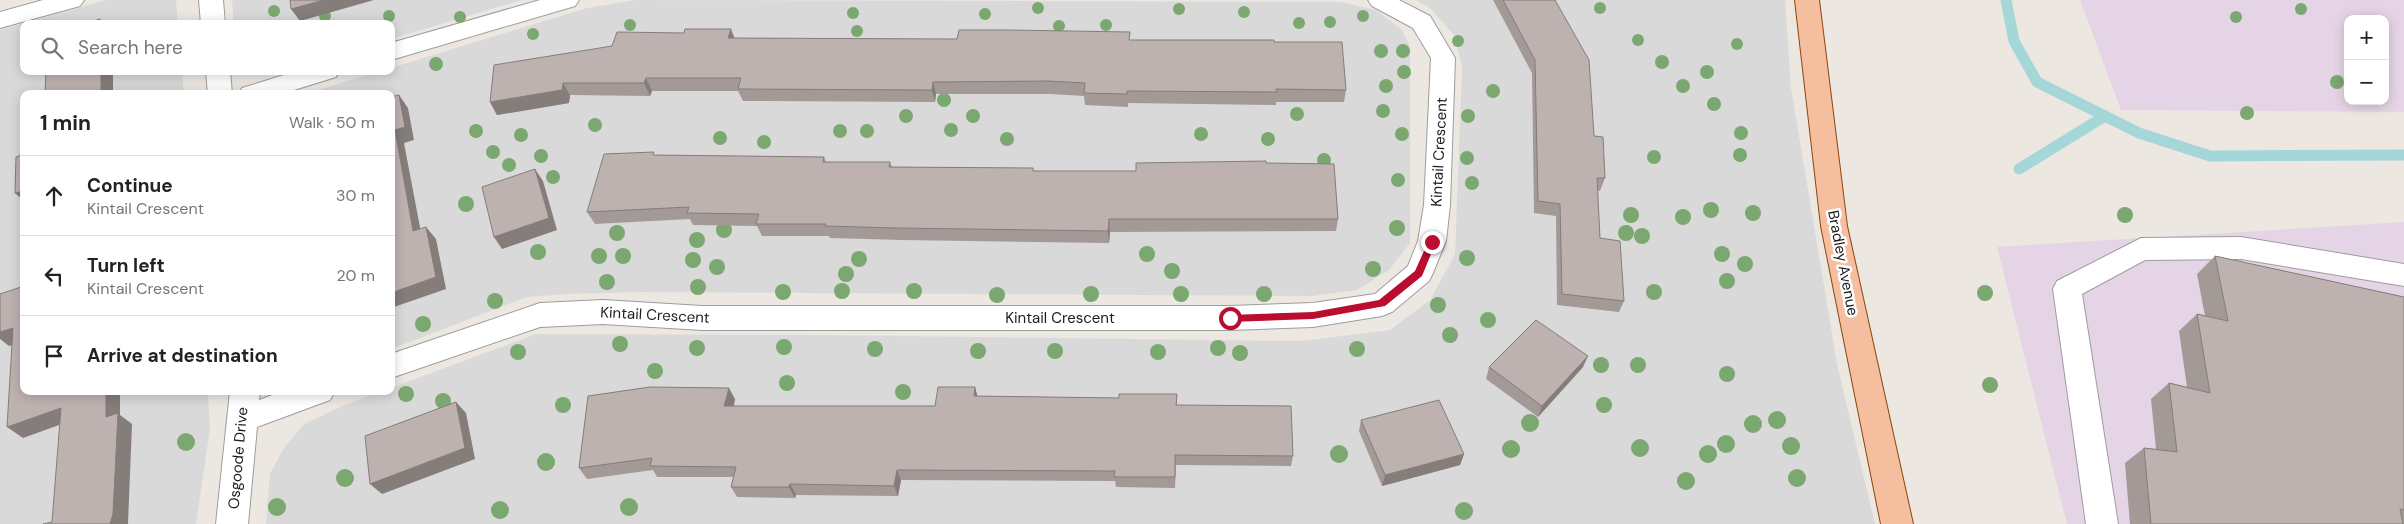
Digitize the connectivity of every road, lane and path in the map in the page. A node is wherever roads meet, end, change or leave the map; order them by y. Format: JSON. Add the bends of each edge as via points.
{"nodes":[{"id":1,"x":72,"y":0,"type":"edge"},
{"id":2,"x":211,"y":0,"type":"edge"},
{"id":3,"x":567,"y":0,"type":"edge"},
{"id":4,"x":1380,"y":0,"type":"edge"},
{"id":5,"x":1807,"y":0,"type":"edge"},
{"id":6,"x":0,"y":20,"type":"edge"},
{"id":7,"x":213,"y":20,"type":"edge"},
{"id":8,"x":395,"y":51,"type":"edge"},
{"id":9,"x":218,"y":75,"type":"edge"},
{"id":10,"x":314,"y":75,"type":"edge"},
{"id":11,"x":220,"y":90,"type":"edge"},
{"id":12,"x":264,"y":90,"type":"edge"},
{"id":13,"x":2404,"y":275,"type":"edge"},
{"id":14,"x":395,"y":365,"type":"edge"},
{"id":15,"x":298,"y":395,"type":"edge"},
{"id":16,"x":243,"y":405,"type":"edge"},
{"id":17,"x":232,"y":524,"type":"edge"},
{"id":18,"x":1897,"y":524,"type":"edge"},
{"id":19,"x":2102,"y":524,"type":"edge"}],
"edges":[{"from":1,"to":6,"type":"street"},
{"from":2,"to":7,"type":"street"},
{"from":3,"to":8,"type":"street"},
{"from":4,"to":14,"type":"street","name":"Kintail Crescent","via":[[1422,22],[1443,58],[1437,205],[1432,242],[1419,273],[1382,304],[1313,315],[1230,318],[702,318],[603,312],[540,315]]},
{"from":5,"to":18,"type":"main road","name":"Bradley Avenue","via":[[1834,226]]},
{"from":9,"to":11,"type":"street"},
{"from":10,"to":12,"type":"street"},
{"from":13,"to":19,"type":"street","via":[[2241,248],[2141,249],[2067,289]]},
{"from":15,"to":16,"type":"street"},
{"from":16,"to":17,"type":"street","name":"Osgoode Drive"}]}
